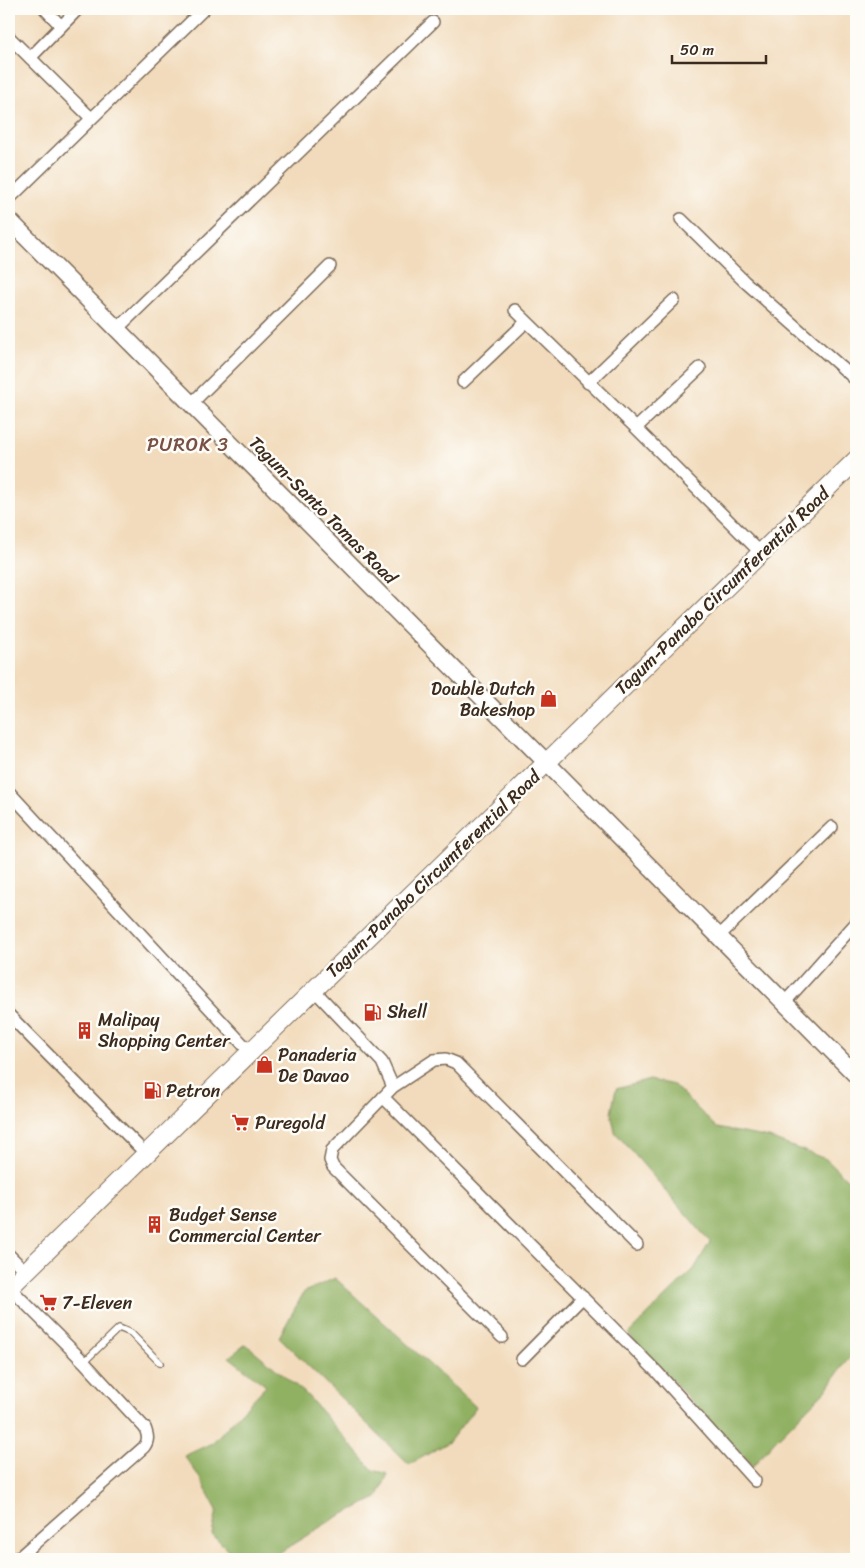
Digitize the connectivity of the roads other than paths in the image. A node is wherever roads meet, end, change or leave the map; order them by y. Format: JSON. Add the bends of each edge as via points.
{"nodes":[{"id":1,"x":45,"y":9,"type":"edge"},
{"id":2,"x":78,"y":9,"type":"edge"},
{"id":3,"x":204,"y":9,"type":"edge"},
{"id":4,"x":433,"y":22,"type":"dead end"},
{"id":5,"x":62,"y":26,"type":"junction"},
{"id":6,"x":9,"y":37,"type":"edge"},
{"id":7,"x":30,"y":58,"type":"junction"},
{"id":8,"x":91,"y":118,"type":"junction"},
{"id":9,"x":9,"y":199,"type":"edge"},
{"id":10,"x":680,"y":219,"type":"dead end"},
{"id":11,"x":9,"y":220,"type":"edge"},
{"id":12,"x":330,"y":266,"type":"dead end"},
{"id":13,"x":674,"y":300,"type":"dead end"},
{"id":14,"x":514,"y":310,"type":"dead end"},
{"id":15,"x":526,"y":322,"type":"junction"},
{"id":16,"x":117,"y":329,"type":"junction"},
{"id":17,"x":700,"y":368,"type":"dead end"},
{"id":18,"x":856,"y":380,"type":"edge"},
{"id":19,"x":463,"y":382,"type":"dead end"},
{"id":20,"x":588,"y":383,"type":"junction"},
{"id":21,"x":191,"y":404,"type":"junction"},
{"id":22,"x":636,"y":428,"type":"junction"},
{"id":23,"x":856,"y":460,"type":"edge"},
{"id":24,"x":761,"y":553,"type":"junction"},
{"id":25,"x":546,"y":763,"type":"junction"},
{"id":26,"x":9,"y":792,"type":"edge"},
{"id":27,"x":832,"y":827,"type":"dead end"},
{"id":28,"x":856,"y":923,"type":"edge"},
{"id":29,"x":720,"y":935,"type":"junction"},
{"id":30,"x":314,"y":990,"type":"junction"},
{"id":31,"x":785,"y":1002,"type":"junction"},
{"id":32,"x":9,"y":1017,"type":"edge"},
{"id":33,"x":251,"y":1053,"type":"junction"},
{"id":34,"x":856,"y":1075,"type":"edge"},
{"id":35,"x":393,"y":1087,"type":"junction"},
{"id":36,"x":383,"y":1097,"type":"junction"},
{"id":37,"x":146,"y":1154,"type":"junction"},
{"id":38,"x":636,"y":1245,"type":"dead end"},
{"id":39,"x":9,"y":1255,"type":"edge"},
{"id":40,"x":25,"y":1271,"type":"junction"},
{"id":41,"x":9,"y":1288,"type":"edge"},
{"id":42,"x":583,"y":1297,"type":"junction"},
{"id":43,"x":502,"y":1337,"type":"dead end"},
{"id":44,"x":522,"y":1358,"type":"dead end"},
{"id":45,"x":84,"y":1362,"type":"junction"},
{"id":46,"x":160,"y":1363,"type":"dead end"},
{"id":47,"x":755,"y":1481,"type":"dead end"},
{"id":48,"x":17,"y":1559,"type":"edge"}],
"edges":[{"from":1,"to":5,"type":"street"},
{"from":2,"to":5,"type":"street"},
{"from":3,"to":8,"type":"street"},
{"from":4,"to":16,"type":"street"},
{"from":5,"to":7,"type":"street"},
{"from":6,"to":7,"type":"street"},
{"from":7,"to":8,"type":"street"},
{"from":8,"to":9,"type":"street"},
{"from":10,"to":18,"type":"street","via":[[744,281]]},
{"from":11,"to":16,"type":"main road","name":"Tagum-Santo Tomas Road"},
{"from":12,"to":21,"type":"street"},
{"from":13,"to":20,"type":"street"},
{"from":14,"to":15,"type":"street"},
{"from":15,"to":19,"type":"street"},
{"from":15,"to":20,"type":"street"},
{"from":16,"to":21,"type":"main road","name":"Tagum-Santo Tomas Road"},
{"from":17,"to":22,"type":"street"},
{"from":20,"to":22,"type":"street"},
{"from":21,"to":25,"type":"main road","name":"Tagum-Santo Tomas Road"},
{"from":22,"to":24,"type":"street"},
{"from":23,"to":24,"type":"main road","name":"Tagum-Panabo Circumferential Road"},
{"from":24,"to":25,"type":"main road","name":"Tagum-Panabo Circumferential Road"},
{"from":25,"to":29,"type":"main road","name":"Tagum-Santo Tomas Road"},
{"from":25,"to":30,"type":"main road","name":"Tagum-Panabo Circumferential Road"},
{"from":26,"to":33,"type":"street"},
{"from":27,"to":29,"type":"street"},
{"from":28,"to":31,"type":"street"},
{"from":29,"to":31,"type":"main road","name":"Tagum-Santo Tomas Road"},
{"from":30,"to":33,"type":"main road","name":"Tagum-Panabo Circumferential Road"},
{"from":30,"to":35,"type":"street","via":[[382,1062]]},
{"from":31,"to":34,"type":"main road","name":"Tagum-Santo Tomas Road"},
{"from":32,"to":37,"type":"street"},
{"from":33,"to":37,"type":"main road","name":"Tagum-Panabo Circumferential Road"},
{"from":35,"to":36,"type":"street"},
{"from":35,"to":38,"type":"street","via":[[434,1060],[446,1059],[456,1063]]},
{"from":36,"to":42,"type":"street"},
{"from":36,"to":43,"type":"street","via":[[332,1150],[331,1163]]},
{"from":37,"to":40,"type":"main road","name":"Tagum-Panabo Circumferential Road"},
{"from":39,"to":40,"type":"street"},
{"from":40,"to":41,"type":"main road","name":"Tagum-Panabo Circumferential Road"},
{"from":41,"to":45,"type":"street"},
{"from":42,"to":44,"type":"street"},
{"from":42,"to":47,"type":"street","via":[[657,1372]]},
{"from":45,"to":46,"type":"lane","via":[[119,1328],[131,1333]]},
{"from":45,"to":48,"type":"street","via":[[145,1428],[148,1442]]}]}
